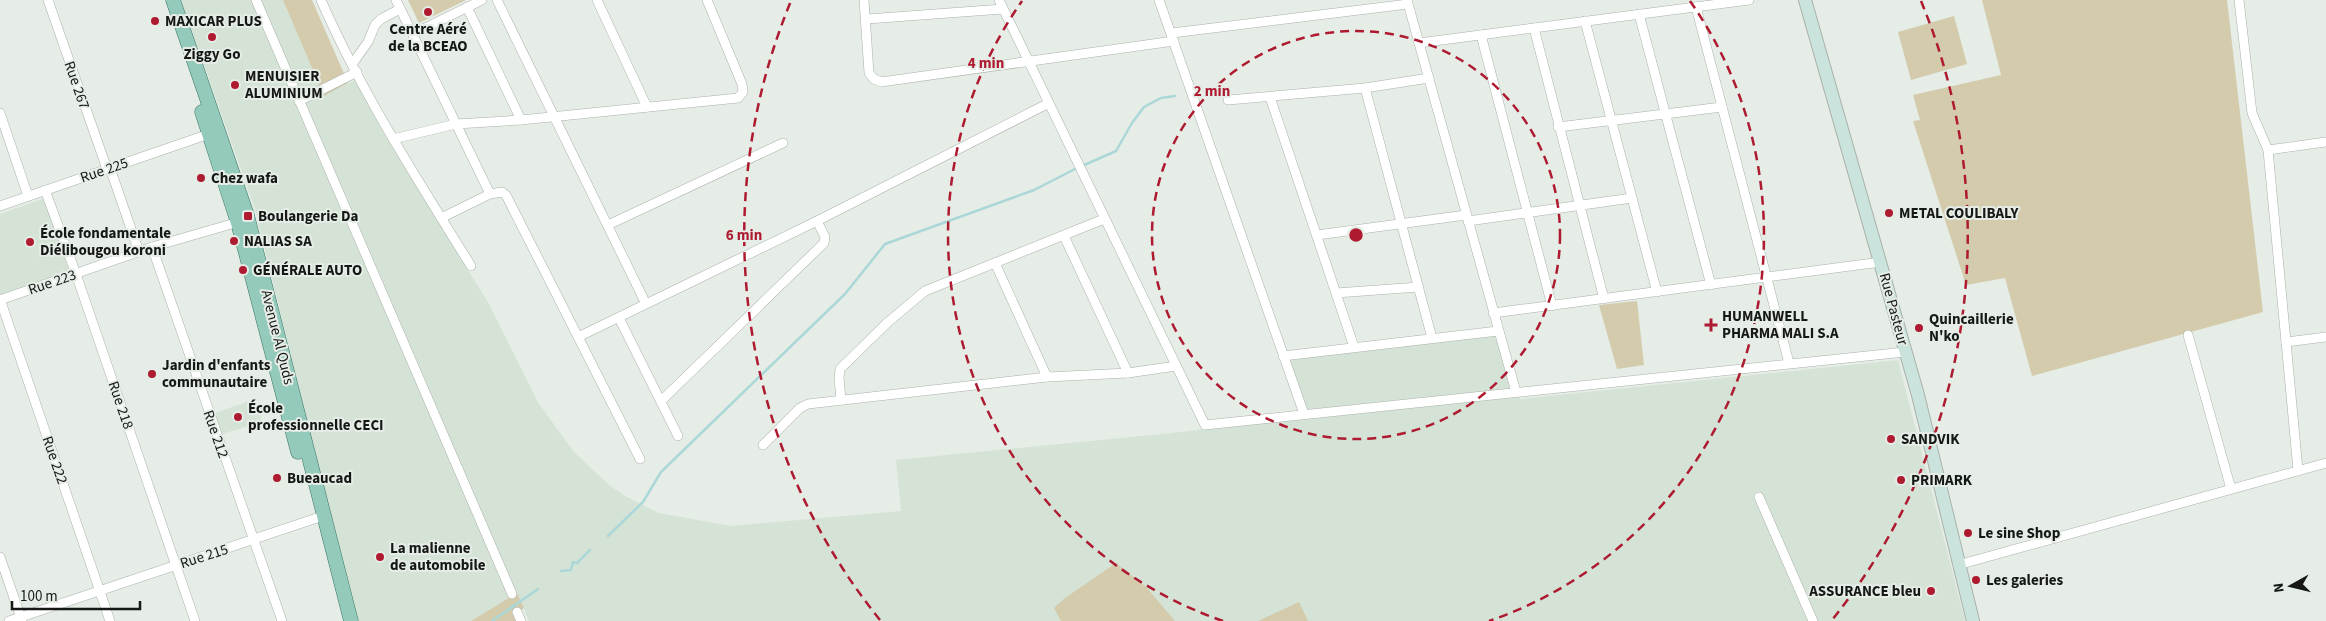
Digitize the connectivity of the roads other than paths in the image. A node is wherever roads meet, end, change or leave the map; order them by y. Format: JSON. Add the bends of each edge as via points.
{"nodes":[{"id":1,"x":48,"y":0,"type":"edge"},
{"id":2,"x":164,"y":0,"type":"edge"},
{"id":3,"x":173,"y":0,"type":"edge"},
{"id":4,"x":256,"y":0,"type":"edge"},
{"id":5,"x":321,"y":0,"type":"edge"},
{"id":6,"x":482,"y":0,"type":"edge"},
{"id":7,"x":498,"y":0,"type":"edge"},
{"id":8,"x":597,"y":0,"type":"edge"},
{"id":9,"x":707,"y":0,"type":"edge"},
{"id":10,"x":864,"y":0,"type":"edge"},
{"id":11,"x":1158,"y":0,"type":"edge"},
{"id":12,"x":1749,"y":0,"type":"edge"},
{"id":13,"x":1805,"y":0,"type":"edge"},
{"id":14,"x":2239,"y":0,"type":"edge"},
{"id":15,"x":1408,"y":2,"type":"edge"},
{"id":16,"x":398,"y":4,"type":"edge"},
{"id":17,"x":1001,"y":4,"type":"edge"},
{"id":18,"x":466,"y":7,"type":"junction"},
{"id":19,"x":1696,"y":7,"type":"junction"},
{"id":20,"x":1639,"y":14,"type":"junction"},
{"id":21,"x":867,"y":19,"type":"junction"},
{"id":22,"x":1585,"y":21,"type":"junction"},
{"id":23,"x":1534,"y":28,"type":"junction"},
{"id":24,"x":412,"y":34,"type":"junction"},
{"id":25,"x":1481,"y":35,"type":"junction"},
{"id":26,"x":1173,"y":37,"type":"junction"},
{"id":27,"x":1419,"y":43,"type":"junction"},
{"id":28,"x":1029,"y":62,"type":"junction"},
{"id":29,"x":353,"y":63,"type":"junction"},
{"id":30,"x":357,"y":72,"type":"junction"},
{"id":31,"x":1428,"y":78,"type":"junction"},
{"id":32,"x":1365,"y":88,"type":"junction"},
{"id":33,"x":1270,"y":97,"type":"junction"},
{"id":34,"x":1228,"y":100,"type":"dead end"},
{"id":35,"x":299,"y":101,"type":"junction"},
{"id":36,"x":1049,"y":103,"type":"junction"},
{"id":37,"x":647,"y":107,"type":"junction"},
{"id":38,"x":1722,"y":107,"type":"junction"},
{"id":39,"x":0,"y":114,"type":"edge"},
{"id":40,"x":1666,"y":114,"type":"junction"},
{"id":41,"x":555,"y":117,"type":"junction"},
{"id":42,"x":521,"y":120,"type":"junction"},
{"id":43,"x":1612,"y":120,"type":"junction"},
{"id":44,"x":456,"y":124,"type":"junction"},
{"id":45,"x":1558,"y":127,"type":"junction"},
{"id":46,"x":209,"y":134,"type":"junction"},
{"id":47,"x":393,"y":139,"type":"junction"},
{"id":48,"x":2326,"y":142,"type":"edge"},
{"id":49,"x":783,"y":143,"type":"dead end"},
{"id":50,"x":2268,"y":150,"type":"junction"},
{"id":51,"x":108,"y":169,"type":"junction"},
{"id":52,"x":45,"y":190,"type":"junction"},
{"id":53,"x":490,"y":194,"type":"junction"},
{"id":54,"x":28,"y":196,"type":"junction"},
{"id":55,"x":1632,"y":198,"type":"junction"},
{"id":56,"x":1579,"y":205,"type":"junction"},
{"id":57,"x":0,"y":206,"type":"edge"},
{"id":58,"x":1527,"y":212,"type":"junction"},
{"id":59,"x":441,"y":218,"type":"junction"},
{"id":60,"x":1467,"y":218,"type":"junction"},
{"id":61,"x":1104,"y":219,"type":"junction"},
{"id":62,"x":243,"y":221,"type":"junction"},
{"id":63,"x":817,"y":221,"type":"junction"},
{"id":64,"x":1402,"y":223,"type":"junction"},
{"id":65,"x":608,"y":225,"type":"junction"},
{"id":66,"x":1317,"y":235,"type":"junction"},
{"id":67,"x":1064,"y":236,"type":"junction"},
{"id":68,"x":152,"y":247,"type":"junction"},
{"id":69,"x":139,"y":252,"type":"junction"},
{"id":70,"x":1881,"y":262,"type":"junction"},
{"id":71,"x":995,"y":263,"type":"junction"},
{"id":72,"x":472,"y":266,"type":"dead end"},
{"id":73,"x":76,"y":274,"type":"junction"},
{"id":74,"x":1767,"y":277,"type":"junction"},
{"id":75,"x":1711,"y":285,"type":"junction"},
{"id":76,"x":1418,"y":286,"type":"junction"},
{"id":77,"x":1657,"y":292,"type":"junction"},
{"id":78,"x":1336,"y":293,"type":"junction"},
{"id":79,"x":1604,"y":299,"type":"junction"},
{"id":80,"x":0,"y":300,"type":"edge"},
{"id":81,"x":646,"y":304,"type":"junction"},
{"id":82,"x":1552,"y":306,"type":"junction"},
{"id":83,"x":1493,"y":313,"type":"junction"},
{"id":84,"x":619,"y":318,"type":"junction"},
{"id":85,"x":1498,"y":331,"type":"junction"},
{"id":86,"x":2188,"y":336,"type":"dead end"},
{"id":87,"x":578,"y":337,"type":"junction"},
{"id":88,"x":2326,"y":337,"type":"edge"},
{"id":89,"x":1432,"y":338,"type":"junction"},
{"id":90,"x":2286,"y":342,"type":"junction"},
{"id":91,"x":1354,"y":347,"type":"junction"},
{"id":92,"x":1905,"y":352,"type":"junction"},
{"id":93,"x":1283,"y":356,"type":"junction"},
{"id":94,"x":1789,"y":363,"type":"junction"},
{"id":95,"x":1176,"y":366,"type":"junction"},
{"id":96,"x":1128,"y":373,"type":"junction"},
{"id":97,"x":1047,"y":377,"type":"junction"},
{"id":98,"x":1516,"y":392,"type":"junction"},
{"id":99,"x":842,"y":400,"type":"junction"},
{"id":100,"x":661,"y":401,"type":"junction"},
{"id":101,"x":1304,"y":414,"type":"junction"},
{"id":102,"x":678,"y":436,"type":"dead end"},
{"id":103,"x":763,"y":445,"type":"dead end"},
{"id":104,"x":640,"y":458,"type":"dead end"},
{"id":105,"x":2326,"y":463,"type":"edge"},
{"id":106,"x":2298,"y":470,"type":"junction"},
{"id":107,"x":2231,"y":489,"type":"junction"},
{"id":108,"x":1759,"y":497,"type":"dead end"},
{"id":109,"x":319,"y":518,"type":"junction"},
{"id":110,"x":252,"y":540,"type":"junction"},
{"id":111,"x":0,"y":557,"type":"edge"},
{"id":112,"x":176,"y":565,"type":"junction"},
{"id":113,"x":1958,"y":565,"type":"junction"},
{"id":114,"x":100,"y":591,"type":"junction"},
{"id":115,"x":512,"y":594,"type":"dead end"},
{"id":116,"x":517,"y":612,"type":"dead end"},
{"id":117,"x":21,"y":619,"type":"edge"},
{"id":118,"x":9,"y":621,"type":"edge"},
{"id":119,"x":110,"y":621,"type":"edge"},
{"id":120,"x":195,"y":621,"type":"edge"},
{"id":121,"x":282,"y":621,"type":"edge"},
{"id":122,"x":342,"y":621,"type":"edge"},
{"id":123,"x":351,"y":621,"type":"edge"},
{"id":124,"x":521,"y":621,"type":"edge"},
{"id":125,"x":1813,"y":621,"type":"edge"},
{"id":126,"x":1973,"y":621,"type":"edge"}],
"edges":[{"from":1,"to":51,"type":"street","name":"Rue 267"},
{"from":2,"to":46,"type":"main road","name":"Avenue Al Quds"},
{"from":3,"to":62,"type":"main road","name":"Avenue Al Quds"},
{"from":4,"to":35,"type":"street"},
{"from":5,"to":29,"type":"street"},
{"from":6,"to":18,"type":"street"},
{"from":7,"to":41,"type":"street"},
{"from":8,"to":37,"type":"street"},
{"from":9,"to":37,"type":"street","via":[[743,92],[738,98]]},
{"from":10,"to":21,"type":"street"},
{"from":11,"to":26,"type":"street"},
{"from":12,"to":19,"type":"street"},
{"from":13,"to":70,"type":"main road","name":"Rue Pasteur"},
{"from":14,"to":50,"type":"street","via":[[2252,113]]},
{"from":15,"to":26,"type":"street"},
{"from":15,"to":27,"type":"street"},
{"from":16,"to":24,"type":"street"},
{"from":16,"to":29,"type":"street","via":[[375,25]]},
{"from":17,"to":21,"type":"street"},
{"from":17,"to":28,"type":"street"},
{"from":18,"to":24,"type":"street"},
{"from":18,"to":42,"type":"street"},
{"from":19,"to":20,"type":"street"},
{"from":19,"to":38,"type":"street"},
{"from":20,"to":22,"type":"street"},
{"from":20,"to":40,"type":"street"},
{"from":21,"to":28,"type":"street","via":[[869,73],[881,82]]},
{"from":22,"to":23,"type":"street"},
{"from":22,"to":43,"type":"street"},
{"from":23,"to":25,"type":"street"},
{"from":23,"to":45,"type":"street"},
{"from":24,"to":44,"type":"street"},
{"from":25,"to":27,"type":"street"},
{"from":25,"to":58,"type":"street"},
{"from":26,"to":28,"type":"street"},
{"from":26,"to":93,"type":"street"},
{"from":27,"to":31,"type":"street"},
{"from":28,"to":36,"type":"street"},
{"from":29,"to":30,"type":"street"},
{"from":30,"to":35,"type":"street"},
{"from":30,"to":47,"type":"street"},
{"from":31,"to":32,"type":"street"},
{"from":31,"to":60,"type":"street"},
{"from":32,"to":33,"type":"street"},
{"from":32,"to":64,"type":"street"},
{"from":33,"to":34,"type":"street"},
{"from":33,"to":66,"type":"street"},
{"from":35,"to":115,"type":"street"},
{"from":36,"to":61,"type":"street"},
{"from":36,"to":63,"type":"street"},
{"from":37,"to":41,"type":"street"},
{"from":38,"to":40,"type":"street"},
{"from":38,"to":74,"type":"street"},
{"from":39,"to":54,"type":"street"},
{"from":40,"to":43,"type":"street"},
{"from":40,"to":75,"type":"street"},
{"from":41,"to":42,"type":"street"},
{"from":41,"to":65,"type":"street"},
{"from":42,"to":44,"type":"street"},
{"from":43,"to":45,"type":"street"},
{"from":43,"to":55,"type":"street"},
{"from":44,"to":47,"type":"street"},
{"from":44,"to":53,"type":"street"},
{"from":45,"to":56,"type":"street"},
{"from":46,"to":51,"type":"street","name":"Rue 225"},
{"from":46,"to":62,"type":"main road","name":"Avenue Al Quds"},
{"from":47,"to":59,"type":"street"},
{"from":48,"to":50,"type":"street"},
{"from":49,"to":65,"type":"street"},
{"from":50,"to":90,"type":"street"},
{"from":51,"to":52,"type":"street","name":"Rue 225"},
{"from":51,"to":69,"type":"street"},
{"from":52,"to":54,"type":"street","name":"Rue 225"},
{"from":52,"to":73,"type":"street","name":"Rue 218"},
{"from":53,"to":59,"type":"street"},
{"from":53,"to":87,"type":"street","via":[[502,192],[506,195]]},
{"from":54,"to":57,"type":"street","name":"Rue 225"},
{"from":55,"to":56,"type":"street"},
{"from":55,"to":77,"type":"street"},
{"from":56,"to":58,"type":"street"},
{"from":56,"to":79,"type":"street"},
{"from":58,"to":60,"type":"street"},
{"from":58,"to":82,"type":"street"},
{"from":59,"to":72,"type":"street"},
{"from":60,"to":64,"type":"street"},
{"from":60,"to":83,"type":"street"},
{"from":61,"to":67,"type":"street"},
{"from":61,"to":95,"type":"street"},
{"from":62,"to":68,"type":"street","name":"Rue 223"},
{"from":62,"to":109,"type":"main road","name":"Avenue Al Quds"},
{"from":63,"to":81,"type":"street"},
{"from":63,"to":100,"type":"street","via":[[825,237],[824,243]]},
{"from":64,"to":66,"type":"street"},
{"from":64,"to":76,"type":"street"},
{"from":65,"to":81,"type":"street"},
{"from":66,"to":78,"type":"street"},
{"from":67,"to":71,"type":"street"},
{"from":67,"to":96,"type":"street"},
{"from":68,"to":69,"type":"street","name":"Rue 223"},
{"from":68,"to":110,"type":"street","name":"Rue 212"},
{"from":69,"to":73,"type":"street","name":"Rue 223"},
{"from":70,"to":74,"type":"street"},
{"from":70,"to":92,"type":"main road","name":"Rue Pasteur"},
{"from":71,"to":97,"type":"street"},
{"from":71,"to":99,"type":"street","via":[[925,291],[887,323],[840,369]]},
{"from":73,"to":80,"type":"street","name":"Rue 223"},
{"from":73,"to":112,"type":"street","name":"Rue 218"},
{"from":74,"to":75,"type":"street"},
{"from":74,"to":94,"type":"street"},
{"from":75,"to":77,"type":"street"},
{"from":76,"to":78,"type":"street"},
{"from":76,"to":89,"type":"street"},
{"from":77,"to":79,"type":"street"},
{"from":78,"to":91,"type":"street"},
{"from":79,"to":82,"type":"street"},
{"from":80,"to":114,"type":"street","name":"Rue 222"},
{"from":81,"to":84,"type":"street"},
{"from":82,"to":83,"type":"street"},
{"from":83,"to":85,"type":"street"},
{"from":84,"to":87,"type":"street"},
{"from":84,"to":100,"type":"street"},
{"from":85,"to":89,"type":"street"},
{"from":85,"to":98,"type":"street"},
{"from":86,"to":107,"type":"street"},
{"from":87,"to":104,"type":"street"},
{"from":88,"to":90,"type":"street"},
{"from":89,"to":91,"type":"street"},
{"from":90,"to":106,"type":"street"},
{"from":91,"to":93,"type":"street"},
{"from":92,"to":94,"type":"street"},
{"from":92,"to":113,"type":"main road","name":"Rue Pasteur"},
{"from":93,"to":101,"type":"street"},
{"from":94,"to":98,"type":"street"},
{"from":95,"to":96,"type":"street"},
{"from":95,"to":101,"type":"street","via":[[1205,425]]},
{"from":96,"to":97,"type":"street"},
{"from":97,"to":99,"type":"street"},
{"from":98,"to":101,"type":"street"},
{"from":99,"to":103,"type":"street","via":[[800,408]]},
{"from":100,"to":102,"type":"street"},
{"from":105,"to":106,"type":"street"},
{"from":106,"to":107,"type":"street"},
{"from":107,"to":113,"type":"street"},
{"from":108,"to":125,"type":"street"},
{"from":109,"to":110,"type":"street","name":"Rue 215"},
{"from":109,"to":122,"type":"main road","name":"Avenue Al Quds"},
{"from":109,"to":123,"type":"main road","name":"Avenue Al Quds"},
{"from":110,"to":112,"type":"street","name":"Rue 215"},
{"from":110,"to":121,"type":"street","name":"Rue 212"},
{"from":111,"to":117,"type":"street"},
{"from":112,"to":114,"type":"street","name":"Rue 215"},
{"from":112,"to":120,"type":"street","name":"Rue 218"},
{"from":113,"to":126,"type":"main road","name":"Rue Pasteur"},
{"from":114,"to":117,"type":"street","name":"Rue 215"},
{"from":114,"to":119,"type":"street","name":"Rue 222"},
{"from":116,"to":124,"type":"street"},
{"from":117,"to":118,"type":"street","name":"Rue 215"}]}
